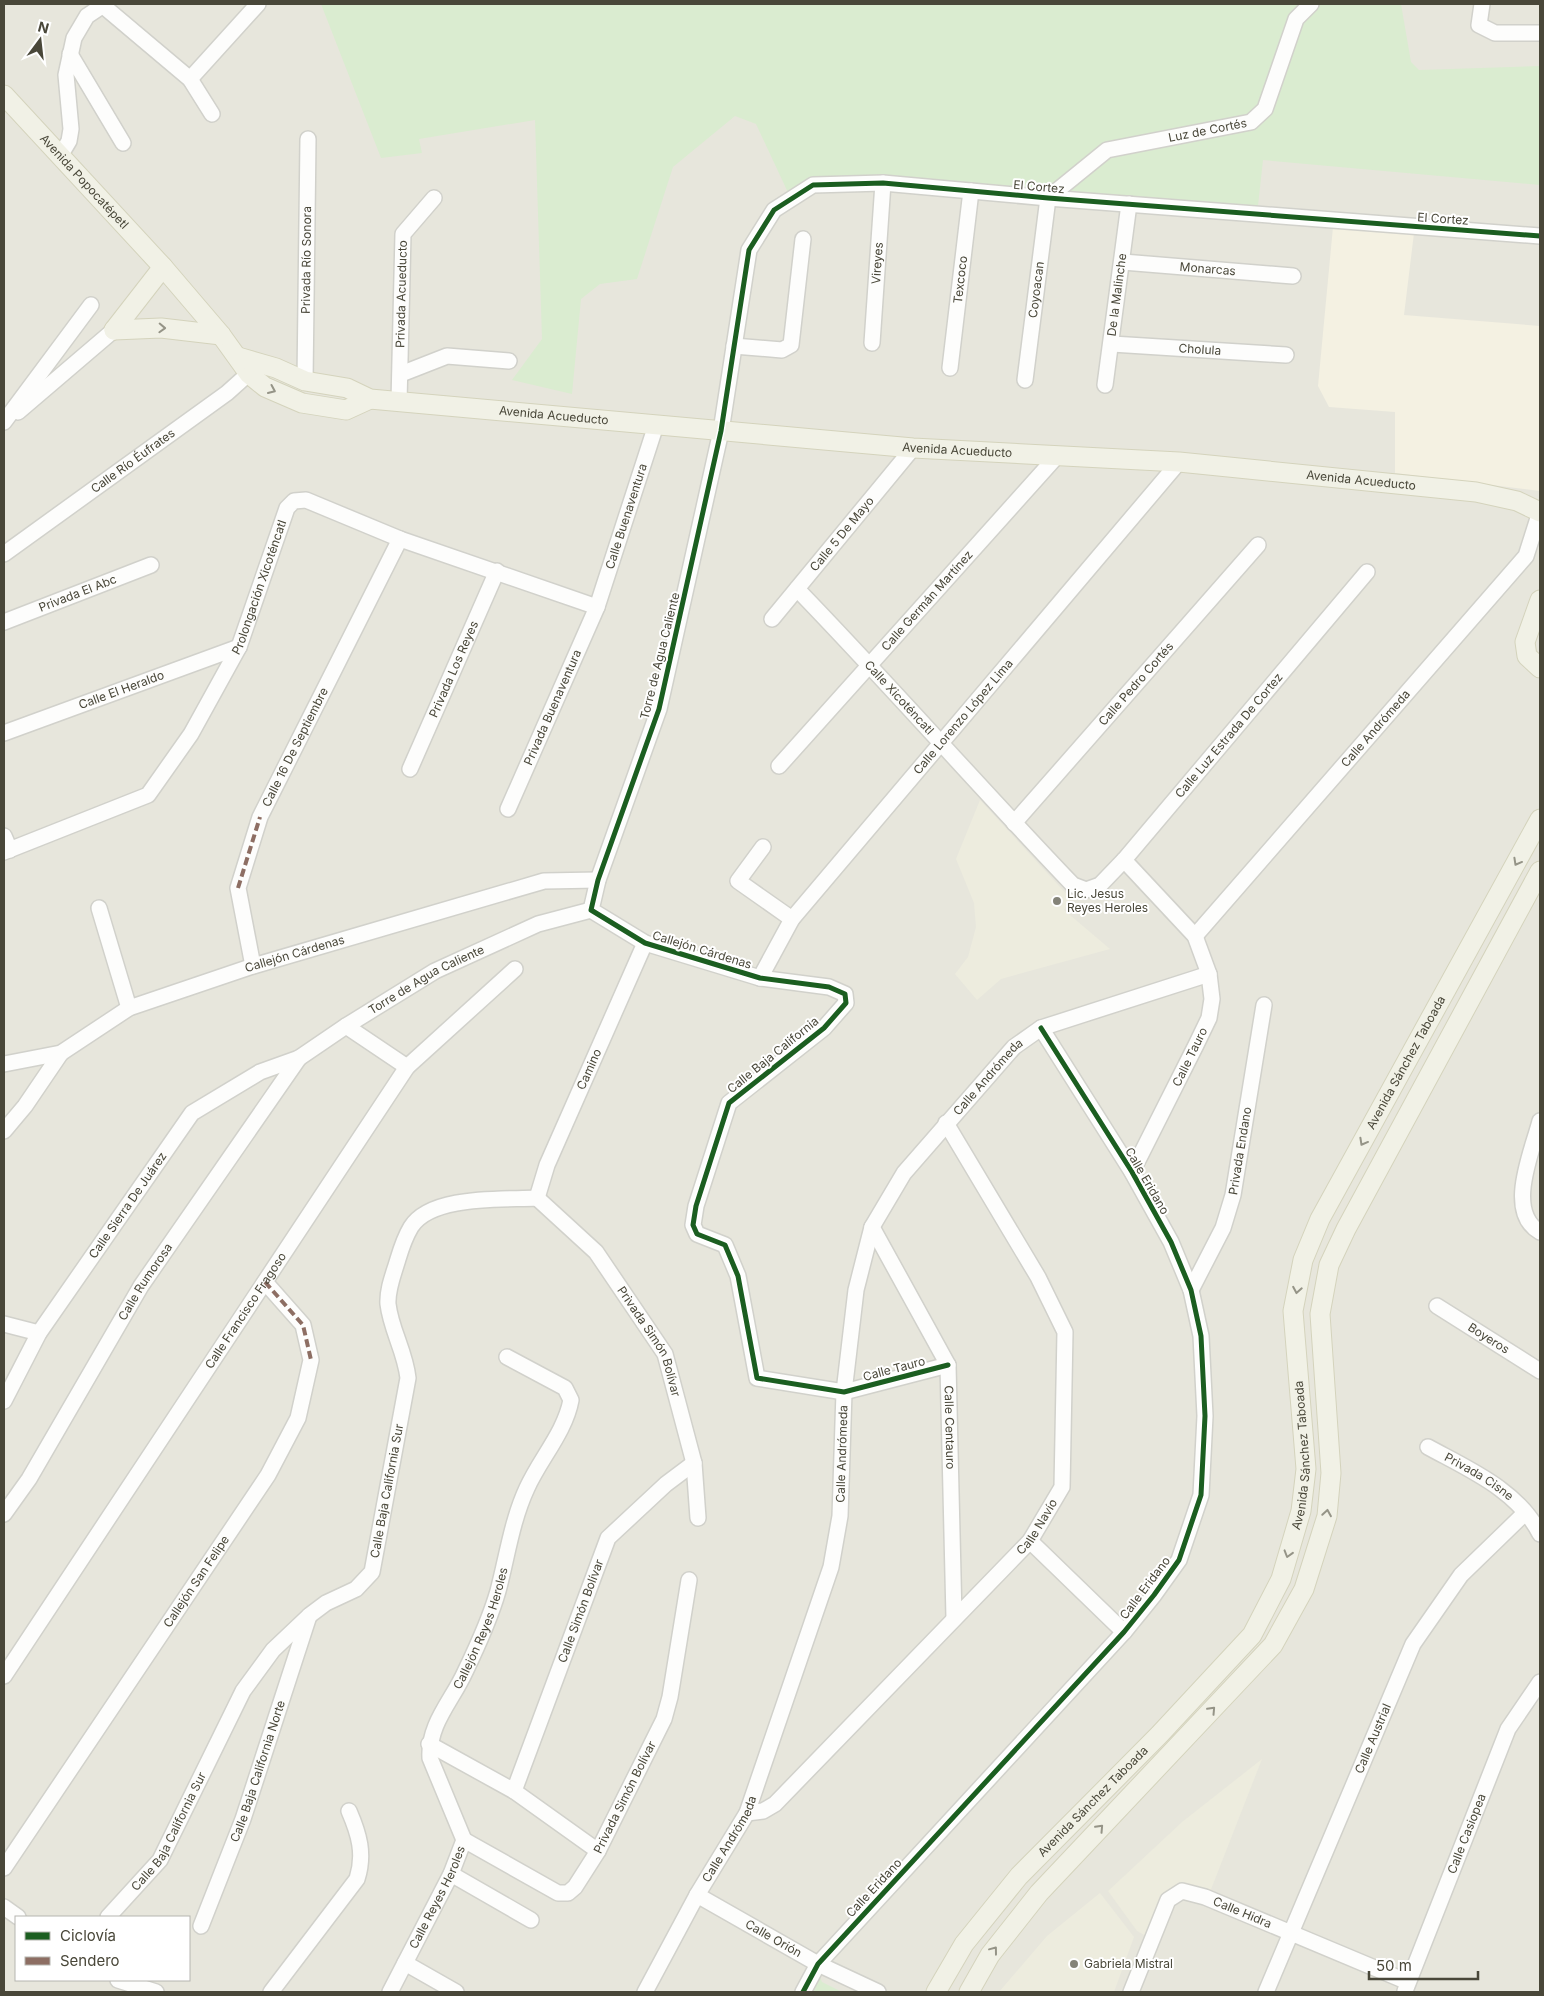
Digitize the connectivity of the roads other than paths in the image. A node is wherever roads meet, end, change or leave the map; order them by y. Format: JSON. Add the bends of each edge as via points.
{"nodes":[{"id":1,"x":103,"y":4,"type":"edge"},
{"id":2,"x":258,"y":4,"type":"edge"},
{"id":3,"x":1311,"y":4,"type":"edge"},
{"id":4,"x":1482,"y":4,"type":"edge"},
{"id":5,"x":1540,"y":32,"type":"edge"},
{"id":6,"x":70,"y":54,"type":"junction"},
{"id":7,"x":190,"y":79,"type":"junction"},
{"id":8,"x":4,"y":96,"type":"edge"},
{"id":9,"x":212,"y":114,"type":"dead end"},
{"id":10,"x":308,"y":139,"type":"dead end"},
{"id":11,"x":123,"y":143,"type":"dead end"},
{"id":12,"x":60,"y":156,"type":"junction"},
{"id":13,"x":883,"y":183,"type":"junction"},
{"id":14,"x":971,"y":191,"type":"junction"},
{"id":15,"x":434,"y":198,"type":"dead end"},
{"id":16,"x":1048,"y":198,"type":"junction"},
{"id":17,"x":1129,"y":204,"type":"junction"},
{"id":18,"x":1540,"y":236,"type":"edge"},
{"id":19,"x":804,"y":239,"type":"dead end"},
{"id":20,"x":1123,"y":262,"type":"junction"},
{"id":21,"x":163,"y":267,"type":"junction"},
{"id":22,"x":1294,"y":276,"type":"dead end"},
{"id":23,"x":91,"y":304,"type":"dead end"},
{"id":24,"x":114,"y":330,"type":"junction"},
{"id":25,"x":221,"y":335,"type":"junction"},
{"id":26,"x":872,"y":343,"type":"dead end"},
{"id":27,"x":1112,"y":344,"type":"junction"},
{"id":28,"x":734,"y":346,"type":"junction"},
{"id":29,"x":1286,"y":355,"type":"dead end"},
{"id":30,"x":510,"y":361,"type":"dead end"},
{"id":31,"x":950,"y":368,"type":"dead end"},
{"id":32,"x":254,"y":369,"type":"junction"},
{"id":33,"x":401,"y":374,"type":"junction"},
{"id":34,"x":1025,"y":380,"type":"dead end"},
{"id":35,"x":305,"y":381,"type":"junction"},
{"id":36,"x":1105,"y":385,"type":"dead end"},
{"id":37,"x":370,"y":399,"type":"junction"},
{"id":38,"x":399,"y":402,"type":"junction"},
{"id":39,"x":4,"y":423,"type":"edge"},
{"id":40,"x":656,"y":425,"type":"junction"},
{"id":41,"x":721,"y":432,"type":"junction"},
{"id":42,"x":913,"y":448,"type":"junction"},
{"id":43,"x":1057,"y":456,"type":"junction"},
{"id":44,"x":1180,"y":462,"type":"junction"},
{"id":45,"x":1540,"y":512,"type":"edge"},
{"id":46,"x":400,"y":538,"type":"junction"},
{"id":47,"x":1258,"y":546,"type":"dead end"},
{"id":48,"x":4,"y":554,"type":"edge"},
{"id":49,"x":151,"y":564,"type":"dead end"},
{"id":50,"x":497,"y":571,"type":"junction"},
{"id":51,"x":1367,"y":572,"type":"dead end"},
{"id":52,"x":798,"y":589,"type":"junction"},
{"id":53,"x":1540,"y":600,"type":"edge"},
{"id":54,"x":597,"y":606,"type":"junction"},
{"id":55,"x":772,"y":619,"type":"dead end"},
{"id":56,"x":4,"y":622,"type":"edge"},
{"id":57,"x":239,"y":647,"type":"junction"},
{"id":58,"x":869,"y":664,"type":"junction"},
{"id":59,"x":1540,"y":668,"type":"edge"},
{"id":60,"x":4,"y":733,"type":"edge"},
{"id":61,"x":943,"y":743,"type":"junction"},
{"id":62,"x":779,"y":766,"type":"dead end"},
{"id":63,"x":410,"y":769,"type":"dead end"},
{"id":64,"x":508,"y":809,"type":"dead end"},
{"id":65,"x":1540,"y":819,"type":"edge"},
{"id":66,"x":1014,"y":823,"type":"junction"},
{"id":67,"x":6,"y":846,"type":"edge"},
{"id":68,"x":763,"y":847,"type":"dead end"},
{"id":69,"x":1124,"y":860,"type":"junction"},
{"id":70,"x":1540,"y":871,"type":"edge"},
{"id":71,"x":598,"y":880,"type":"junction"},
{"id":72,"x":1086,"y":890,"type":"joint"},
{"id":73,"x":98,"y":908,"type":"dead end"},
{"id":74,"x":592,"y":910,"type":"junction"},
{"id":75,"x":792,"y":919,"type":"junction"},
{"id":76,"x":1195,"y":936,"type":"junction"},
{"id":77,"x":645,"y":943,"type":"junction"},
{"id":78,"x":253,"y":966,"type":"junction"},
{"id":79,"x":515,"y":969,"type":"dead end"},
{"id":80,"x":1209,"y":974,"type":"junction"},
{"id":81,"x":760,"y":978,"type":"junction"},
{"id":82,"x":844,"y":994,"type":"joint"},
{"id":83,"x":1264,"y":1005,"type":"dead end"},
{"id":84,"x":129,"y":1008,"type":"junction"},
{"id":85,"x":346,"y":1026,"type":"junction"},
{"id":86,"x":1041,"y":1028,"type":"junction"},
{"id":87,"x":61,"y":1053,"type":"junction"},
{"id":88,"x":299,"y":1058,"type":"junction"},
{"id":89,"x":4,"y":1064,"type":"edge"},
{"id":90,"x":407,"y":1067,"type":"junction"},
{"id":91,"x":1540,"y":1121,"type":"edge"},
{"id":92,"x":946,"y":1123,"type":"junction"},
{"id":93,"x":4,"y":1131,"type":"edge"},
{"id":94,"x":1132,"y":1172,"type":"junction"},
{"id":95,"x":537,"y":1198,"type":"junction"},
{"id":96,"x":872,"y":1228,"type":"junction"},
{"id":97,"x":1540,"y":1232,"type":"edge"},
{"id":98,"x":265,"y":1282,"type":"junction"},
{"id":99,"x":1191,"y":1290,"type":"junction"},
{"id":100,"x":1437,"y":1306,"type":"dead end"},
{"id":101,"x":4,"y":1324,"type":"edge"},
{"id":102,"x":39,"y":1333,"type":"junction"},
{"id":103,"x":507,"y":1357,"type":"dead end"},
{"id":104,"x":948,"y":1365,"type":"junction"},
{"id":105,"x":1540,"y":1371,"type":"edge"},
{"id":106,"x":844,"y":1392,"type":"junction"},
{"id":107,"x":4,"y":1401,"type":"edge"},
{"id":108,"x":1428,"y":1447,"type":"dead end"},
{"id":109,"x":694,"y":1463,"type":"junction"},
{"id":110,"x":1525,"y":1513,"type":"junction"},
{"id":111,"x":4,"y":1514,"type":"edge"},
{"id":112,"x":698,"y":1518,"type":"dead end"},
{"id":113,"x":1540,"y":1534,"type":"edge"},
{"id":114,"x":1030,"y":1541,"type":"junction"},
{"id":115,"x":689,"y":1580,"type":"dead end"},
{"id":116,"x":310,"y":1615,"type":"junction"},
{"id":117,"x":954,"y":1618,"type":"junction"},
{"id":118,"x":1124,"y":1632,"type":"junction"},
{"id":119,"x":4,"y":1676,"type":"edge"},
{"id":120,"x":1540,"y":1682,"type":"edge"},
{"id":121,"x":429,"y":1744,"type":"junction"},
{"id":122,"x":514,"y":1791,"type":"junction"},
{"id":123,"x":349,"y":1811,"type":"dead end"},
{"id":124,"x":747,"y":1812,"type":"junction"},
{"id":125,"x":464,"y":1840,"type":"junction"},
{"id":126,"x":598,"y":1851,"type":"junction"},
{"id":127,"x":4,"y":1868,"type":"edge"},
{"id":128,"x":451,"y":1874,"type":"junction"},
{"id":129,"x":697,"y":1895,"type":"junction"},
{"id":130,"x":4,"y":1907,"type":"edge"},
{"id":131,"x":17,"y":1916,"type":"edge"},
{"id":132,"x":109,"y":1916,"type":"edge"},
{"id":133,"x":531,"y":1920,"type":"dead end"},
{"id":134,"x":202,"y":1926,"type":"dead end"},
{"id":135,"x":1292,"y":1934,"type":"junction"},
{"id":136,"x":405,"y":1963,"type":"junction"},
{"id":137,"x":818,"y":1964,"type":"junction"},
{"id":138,"x":118,"y":1984,"type":"edge"},
{"id":139,"x":1406,"y":1987,"type":"edge"},
{"id":140,"x":156,"y":1992,"type":"edge"},
{"id":141,"x":271,"y":1992,"type":"edge"},
{"id":142,"x":390,"y":1992,"type":"edge"},
{"id":143,"x":456,"y":1992,"type":"edge"},
{"id":144,"x":645,"y":1992,"type":"edge"},
{"id":145,"x":803,"y":1992,"type":"edge"},
{"id":146,"x":878,"y":1992,"type":"edge"},
{"id":147,"x":936,"y":1992,"type":"edge"},
{"id":148,"x":969,"y":1992,"type":"edge"},
{"id":149,"x":1132,"y":1992,"type":"edge"},
{"id":150,"x":1266,"y":1992,"type":"edge"}],
"edges":[{"from":1,"to":6,"type":"street","via":[[80,25]]},
{"from":1,"to":7,"type":"street"},
{"from":2,"to":7,"type":"street"},
{"from":3,"to":16,"type":"street","name":"Luz de Cortés","via":[[1296,19],[1265,109],[1251,122],[1107,150]]},
{"from":4,"to":5,"type":"street","via":[[1479,25],[1495,33]]},
{"from":6,"to":11,"type":"street"},
{"from":6,"to":12,"type":"street","via":[[66,75],[71,129],[69,141]]},
{"from":7,"to":9,"type":"street"},
{"from":8,"to":12,"type":"main road","name":"Avenida Popocatépetl"},
{"from":10,"to":35,"type":"street","name":"Privada Río Sonora"},
{"from":12,"to":21,"type":"main road","name":"Avenida Popocatépetl"},
{"from":13,"to":14,"type":"street","name":"El Cortez"},
{"from":13,"to":26,"type":"street","name":"Vireyes"},
{"from":13,"to":28,"type":"street","name":"El Cortez","via":[[813,185],[774,210],[749,250]]},
{"from":14,"to":16,"type":"street","name":"El Cortez"},
{"from":14,"to":31,"type":"street","name":"Texcoco"},
{"from":15,"to":33,"type":"street","name":"Privada Acueducto","via":[[403,234]]},
{"from":16,"to":17,"type":"street","name":"El Cortez"},
{"from":16,"to":34,"type":"street","name":"Coyoacan"},
{"from":17,"to":18,"type":"street","name":"El Cortez"},
{"from":17,"to":20,"type":"street","name":"De la Malinche"},
{"from":19,"to":28,"type":"street","via":[[791,345],[782,350]]},
{"from":20,"to":22,"type":"street","name":"Monarcas"},
{"from":20,"to":27,"type":"street","name":"De la Malinche"},
{"from":21,"to":24,"type":"main road"},
{"from":21,"to":25,"type":"main road"},
{"from":23,"to":39,"type":"street"},
{"from":24,"to":25,"type":"main road","one_way":true,"via":[[161,328]]},
{"from":24,"to":39,"type":"street"},
{"from":25,"to":32,"type":"main road","via":[[238,357]]},
{"from":27,"to":29,"type":"street","name":"Cholula"},
{"from":27,"to":36,"type":"street","name":"De la Malinche"},
{"from":28,"to":41,"type":"street","name":"El Cortez"},
{"from":30,"to":33,"type":"street","via":[[447,356]]},
{"from":32,"to":35,"type":"main road","name":"Avenida Acueducto"},
{"from":32,"to":37,"type":"main road","one_way":true,"via":[[265,387],[302,403],[346,410]]},
{"from":32,"to":48,"type":"street","name":"Calle Río Éufrates","via":[[227,393]]},
{"from":33,"to":38,"type":"street","name":"Privada Acueducto"},
{"from":35,"to":37,"type":"main road","name":"Avenida Acueducto","via":[[347,388]]},
{"from":37,"to":38,"type":"main road","name":"Avenida Acueducto"},
{"from":38,"to":40,"type":"main road","name":"Avenida Acueducto"},
{"from":40,"to":41,"type":"main road","name":"Avenida Acueducto"},
{"from":40,"to":54,"type":"street","name":"Calle Buenaventura"},
{"from":41,"to":42,"type":"main road","name":"Avenida Acueducto"},
{"from":41,"to":71,"type":"street","name":"Torre de Agua Caliente","via":[[659,710]]},
{"from":42,"to":43,"type":"main road","name":"Avenida Acueducto"},
{"from":42,"to":52,"type":"street","name":"Calle 5 De Mayo"},
{"from":43,"to":44,"type":"main road","name":"Avenida Acueducto"},
{"from":43,"to":58,"type":"street","name":"Calle Germán Martínez"},
{"from":44,"to":45,"type":"main road","name":"Avenida Acueducto","via":[[1476,492],[1517,501]]},
{"from":44,"to":61,"type":"street","name":"Calle Lorenzo López Lima"},
{"from":45,"to":76,"type":"street","name":"Calle Andrómeda","via":[[1526,556]]},
{"from":46,"to":50,"type":"street","name":"Prolongación Xicoténcatl"},
{"from":46,"to":57,"type":"street","name":"Prolongación Xicoténcatl","via":[[306,500],[294,501],[287,508]]},
{"from":46,"to":78,"type":"street","name":"Calle 16 De Septiembre","via":[[260,816],[238,888]]},
{"from":47,"to":66,"type":"street","name":"Calle Pedro Cortés"},
{"from":49,"to":56,"type":"street","name":"Privada El Abc"},
{"from":50,"to":54,"type":"street","name":"Prolongación Xicoténcatl"},
{"from":50,"to":63,"type":"street","name":"Privada Los Reyes"},
{"from":51,"to":69,"type":"street","name":"Calle Luz Estrada De Cortez"},
{"from":52,"to":55,"type":"street","name":"Calle 5 De Mayo"},
{"from":52,"to":58,"type":"street","name":"Calle Xicoténcatl"},
{"from":53,"to":59,"type":"main road","via":[[1525,642],[1527,656]]},
{"from":54,"to":64,"type":"street","name":"Privada Buenaventura"},
{"from":57,"to":60,"type":"street","name":"Calle El Heraldo"},
{"from":57,"to":67,"type":"street","name":"Prolongación Xicoténcatl","via":[[191,734],[148,795]]},
{"from":58,"to":61,"type":"street","name":"Calle Xicoténcatl"},
{"from":58,"to":62,"type":"street","name":"Calle Germán Martínez"},
{"from":61,"to":66,"type":"street","name":"Calle Xicoténcatl"},
{"from":61,"to":75,"type":"street","name":"Calle Lorenzo López Lima"},
{"from":65,"to":147,"type":"main road","name":"Avenida Sánchez Taboada","one_way":true,"via":[[1320,1219],[1302,1260],[1293,1311],[1306,1469],[1301,1511],[1281,1579],[1252,1635],[1020,1876],[964,1944]]},
{"from":66,"to":72,"type":"street","name":"Calle Xicoténcatl","via":[[1073,885]]},
{"from":68,"to":75,"type":"street","via":[[738,881]]},
{"from":69,"to":72,"type":"street","name":"Calle Luz Estrada De Cortez","via":[[1100,884]]},
{"from":69,"to":76,"type":"street"},
{"from":148,"to":70,"type":"main road","name":"Avenida Sánchez Taboada","one_way":true,"via":[[990,1955],[1039,1893],[1273,1644],[1304,1589],[1327,1516],[1331,1473],[1320,1314],[1329,1265]]},
{"from":71,"to":74,"type":"street"},
{"from":71,"to":78,"type":"street","name":"Callejón Cárdenas","via":[[544,881]]},
{"from":73,"to":84,"type":"street"},
{"from":74,"to":77,"type":"street","name":"Callejón Cárdenas"},
{"from":74,"to":85,"type":"street","name":"Torre de Agua Caliente","via":[[538,924],[435,972]]},
{"from":75,"to":81,"type":"street","name":"Calle Lorenzo López Lima"},
{"from":76,"to":80,"type":"street","name":"Calle Tauro"},
{"from":77,"to":81,"type":"street","name":"Callejón Cárdenas"},
{"from":77,"to":95,"type":"street","name":"Camino","via":[[547,1165]]},
{"from":78,"to":84,"type":"street","name":"Callejón Cárdenas"},
{"from":79,"to":90,"type":"street","name":"Calle Francisco Fragoso"},
{"from":80,"to":86,"type":"street","name":"Calle Andrómeda"},
{"from":80,"to":94,"type":"street","name":"Calle Tauro","via":[[1212,999],[1209,1018]]},
{"from":81,"to":82,"type":"street","name":"Callejón Cárdenas","via":[[829,986]]},
{"from":82,"to":106,"type":"street","name":"Calle Baja California","via":[[846,1003],[824,1028],[729,1103],[693,1225],[697,1234],[725,1245],[738,1276],[756,1378]]},
{"from":83,"to":99,"type":"street","name":"Privada Endano","via":[[1233,1195],[1223,1228]]},
{"from":84,"to":87,"type":"street","name":"Callejón Cárdenas"},
{"from":85,"to":88,"type":"street","name":"Torre de Agua Caliente"},
{"from":85,"to":90,"type":"street"},
{"from":86,"to":92,"type":"street","name":"Calle Andrómeda","via":[[1014,1047]]},
{"from":86,"to":94,"type":"street","name":"Calle Eridano"},
{"from":87,"to":89,"type":"street","name":"Callejón Cárdenas"},
{"from":87,"to":93,"type":"street"},
{"from":88,"to":102,"type":"street","name":"Calle Sierra De Juárez","via":[[260,1072],[192,1114]]},
{"from":88,"to":111,"type":"street","name":"Calle Rumorosa","via":[[141,1286],[29,1479]]},
{"from":90,"to":98,"type":"street","name":"Calle Francisco Fragoso"},
{"from":91,"to":97,"type":"street","via":[[1522,1193],[1524,1213]]},
{"from":92,"to":96,"type":"street","name":"Calle Andrómeda","via":[[904,1173]]},
{"from":92,"to":114,"type":"street","name":"Calle Navío","via":[[1038,1277],[1065,1332],[1062,1487]]},
{"from":94,"to":99,"type":"street","name":"Calle Eridano","via":[[1171,1242]]},
{"from":95,"to":109,"type":"street","name":"Privada Simón Bolívar","via":[[596,1252],[665,1354]]},
{"from":95,"to":116,"type":"street","name":"Calle Baja California Sur","via":[[447,1204],[425,1214],[411,1226],[390,1286],[388,1302],[406,1359],[408,1378],[372,1572],[356,1589],[326,1603]]},
{"from":96,"to":104,"type":"street","name":"Calle Centauro"},
{"from":96,"to":106,"type":"street","name":"Calle Andrómeda","via":[[856,1290]]},
{"from":98,"to":119,"type":"street","name":"Calle Francisco Fragoso"},
{"from":98,"to":127,"type":"street","name":"Callejón San Felipe","via":[[304,1326],[311,1360],[298,1418],[268,1475]]},
{"from":99,"to":118,"type":"street","name":"Calle Eridano","via":[[1201,1336],[1204,1398],[1201,1495],[1179,1560]]},
{"from":100,"to":105,"type":"street","name":"Boyeros"},
{"from":101,"to":102,"type":"street"},
{"from":102,"to":107,"type":"street","name":"Calle Sierra De Juárez"},
{"from":103,"to":121,"type":"street","name":"Callejón Reyes Heroles","via":[[565,1388],[572,1400],[527,1488],[489,1618],[464,1674],[435,1724]]},
{"from":104,"to":106,"type":"street","name":"Calle Tauro"},
{"from":104,"to":117,"type":"street","name":"Calle Centauro"},
{"from":106,"to":124,"type":"street","name":"Calle Andrómeda","via":[[840,1516],[831,1567]]},
{"from":108,"to":110,"type":"street","name":"Privada Cisne","via":[[1481,1475]]},
{"from":109,"to":112,"type":"street","name":"Privada Simón Bolívar"},
{"from":109,"to":122,"type":"street","name":"Calle Simón Bolívar","via":[[666,1484],[608,1538]]},
{"from":110,"to":113,"type":"street","name":"Privada Cisne"},
{"from":110,"to":135,"type":"street","name":"Calle Austrial","via":[[1461,1575],[1413,1644]]},
{"from":114,"to":117,"type":"street","name":"Calle Navío"},
{"from":114,"to":118,"type":"street"},
{"from":115,"to":126,"type":"street","name":"Privada Simón Bolívar","via":[[664,1720]]},
{"from":116,"to":132,"type":"street","name":"Calle Baja California Sur","via":[[273,1650],[243,1692],[160,1860]]},
{"from":116,"to":134,"type":"street","name":"Calle Baja California Norte","via":[[243,1819]]},
{"from":117,"to":124,"type":"street","name":"Calle Navío","via":[[775,1804],[763,1811]]},
{"from":118,"to":137,"type":"street","name":"Calle Eridano"},
{"from":120,"to":139,"type":"street","name":"Calle Casiopea","via":[[1508,1729]]},
{"from":121,"to":122,"type":"street"},
{"from":121,"to":125,"type":"street","name":"Calle Reyes Heroles","via":[[430,1758]]},
{"from":122,"to":126,"type":"street"},
{"from":123,"to":141,"type":"street","via":[[362,1850],[358,1879]]},
{"from":124,"to":129,"type":"street","name":"Calle Andrómeda"},
{"from":125,"to":126,"type":"street","name":"Privada Simón Bolívar","via":[[558,1893],[568,1893],[575,1887]]},
{"from":125,"to":128,"type":"street","name":"Calle Reyes Heroles"},
{"from":128,"to":133,"type":"street"},
{"from":128,"to":136,"type":"street","name":"Calle Reyes Heroles"},
{"from":129,"to":137,"type":"street","name":"Calle Orión"},
{"from":129,"to":144,"type":"street","name":"Calle Andrómeda"},
{"from":130,"to":131,"type":"street"},
{"from":135,"to":139,"type":"street","name":"Calle Hidra"},
{"from":135,"to":149,"type":"street","name":"Calle Hidra","via":[[1205,1897],[1182,1891],[1168,1900]]},
{"from":135,"to":150,"type":"street","name":"Calle Austrial"},
{"from":136,"to":142,"type":"street","name":"Calle Reyes Heroles"},
{"from":136,"to":143,"type":"street"},
{"from":137,"to":145,"type":"street","name":"Calle Eridano"},
{"from":137,"to":146,"type":"street","name":"Calle Orión"},
{"from":138,"to":140,"type":"street"}]}
